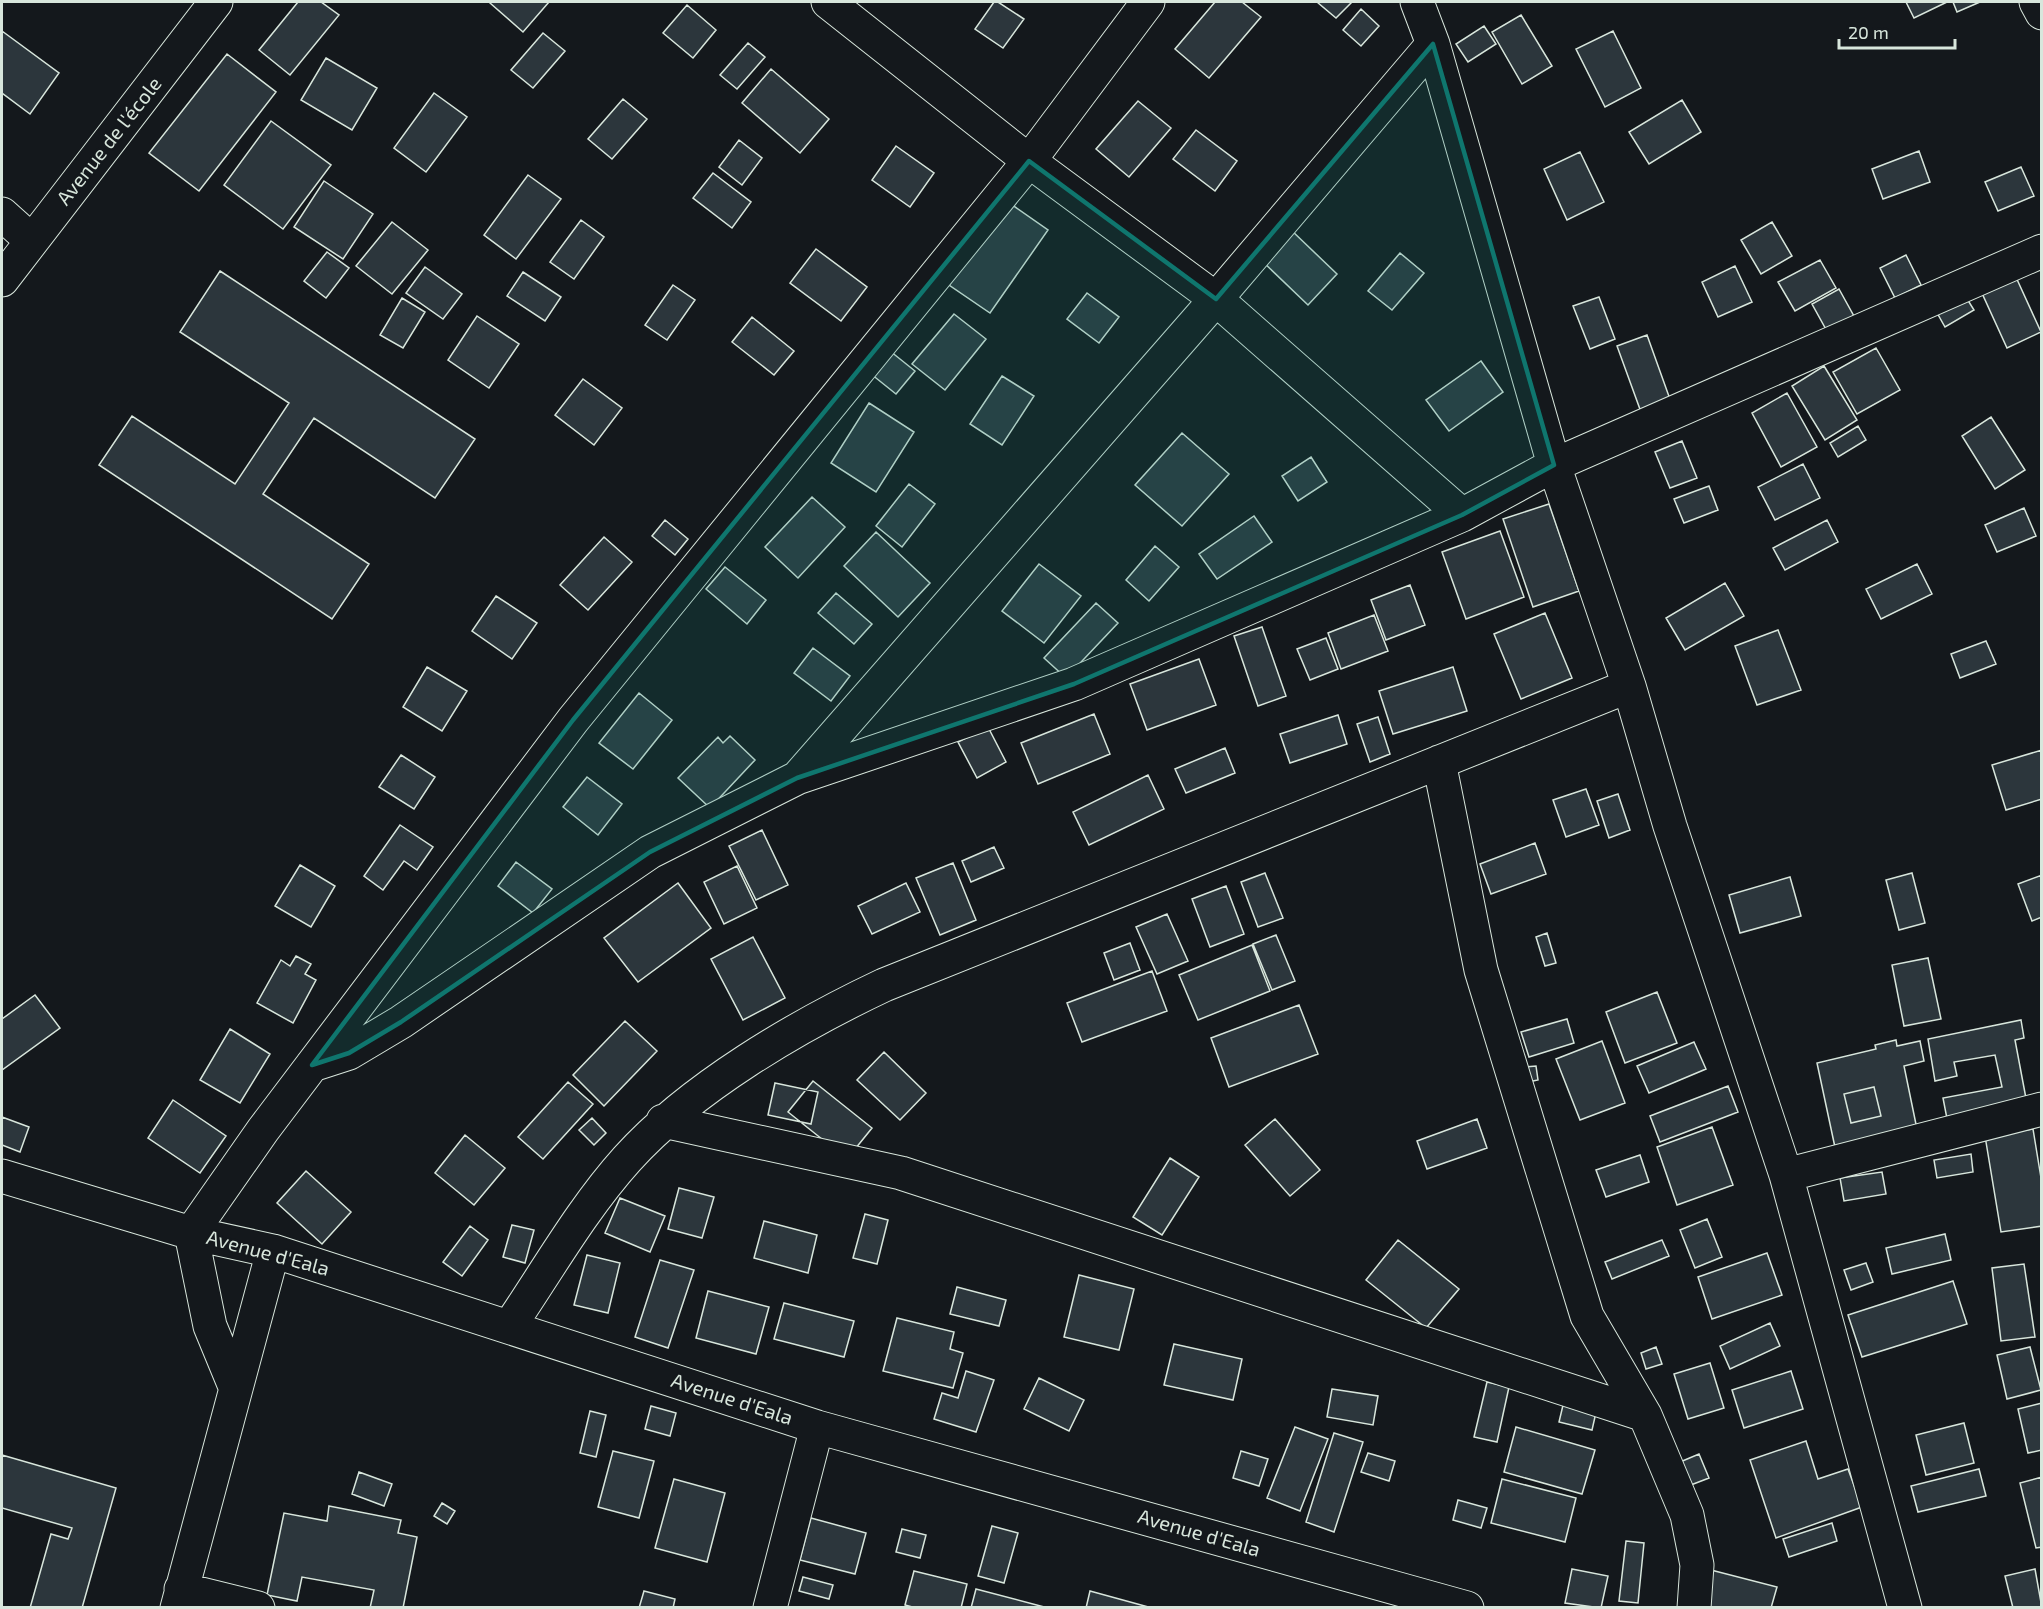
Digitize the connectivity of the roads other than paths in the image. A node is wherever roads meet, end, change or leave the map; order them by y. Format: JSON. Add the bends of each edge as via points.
{"nodes":[{"id":1,"x":216,"y":2,"type":"edge"},
{"id":2,"x":828,"y":2,"type":"edge"},
{"id":3,"x":1148,"y":2,"type":"edge"},
{"id":4,"x":1417,"y":2,"type":"edge"},
{"id":5,"x":2036,"y":2,"type":"edge"},
{"id":6,"x":2042,"y":13,"type":"edge"},
{"id":7,"x":1433,"y":44,"type":"junction"},
{"id":8,"x":1029,"y":161,"type":"junction"},
{"id":9,"x":2,"y":214,"type":"edge"},
{"id":10,"x":32,"y":241,"type":"junction"},
{"id":11,"x":2042,"y":251,"type":"edge"},
{"id":12,"x":2,"y":280,"type":"edge"},
{"id":13,"x":1216,"y":299,"type":"junction"},
{"id":14,"x":1554,"y":465,"type":"junction"},
{"id":15,"x":1462,"y":514,"type":"junction"},
{"id":16,"x":1629,"y":686,"type":"junction"},
{"id":17,"x":1439,"y":762,"type":"junction"},
{"id":18,"x":797,"y":778,"type":"junction"},
{"id":19,"x":312,"y":1065,"type":"junction"},
{"id":20,"x":2042,"y":1109,"type":"edge"},
{"id":21,"x":663,"y":1121,"type":"junction"},
{"id":22,"x":1786,"y":1175,"type":"junction"},
{"id":23,"x":2,"y":1176,"type":"edge"},
{"id":24,"x":191,"y":1233,"type":"junction"},
{"id":25,"x":273,"y":1251,"type":"junction"},
{"id":26,"x":509,"y":1327,"type":"junction"},
{"id":27,"x":236,"y":1389,"type":"junction"},
{"id":28,"x":1645,"y":1415,"type":"junction"},
{"id":29,"x":817,"y":1427,"type":"junction"},
{"id":30,"x":179,"y":1598,"type":"edge"},
{"id":31,"x":258,"y":1608,"type":"edge"},
{"id":32,"x":770,"y":1608,"type":"edge"},
{"id":33,"x":1467,"y":1608,"type":"edge"},
{"id":34,"x":1694,"y":1608,"type":"edge"},
{"id":35,"x":1905,"y":1608,"type":"edge"}],
"edges":[{"from":1,"to":10,"type":"street","name":"Avenue de l'école"},
{"from":2,"to":8,"type":"street"},
{"from":3,"to":8,"type":"street"},
{"from":4,"to":7,"type":"street"},
{"from":5,"to":6,"type":"street"},
{"from":7,"to":13,"type":"street"},
{"from":7,"to":14,"type":"street"},
{"from":8,"to":13,"type":"street"},
{"from":8,"to":19,"type":"street","via":[[573,720]]},
{"from":9,"to":10,"type":"street"},
{"from":10,"to":12,"type":"street","name":"Avenue de l'école"},
{"from":11,"to":14,"type":"street"},
{"from":13,"to":15,"type":"street"},
{"from":13,"to":18,"type":"street"},
{"from":14,"to":15,"type":"street"},
{"from":14,"to":16,"type":"street"},
{"from":15,"to":18,"type":"street","via":[[1074,684]]},
{"from":16,"to":17,"type":"street"},
{"from":16,"to":22,"type":"street","via":[[1670,826]]},
{"from":17,"to":21,"type":"street","via":[[884,985],[820,1015]]},
{"from":17,"to":28,"type":"street","via":[[1481,970],[1587,1316]]},
{"from":18,"to":19,"type":"street","via":[[650,852],[401,1022],[349,1053]]},
{"from":19,"to":24,"type":"street"},
{"from":20,"to":22,"type":"street"},
{"from":21,"to":26,"type":"street","via":[[601,1193]]},
{"from":21,"to":28,"type":"street","via":[[901,1173]]},
{"from":22,"to":35,"type":"street"},
{"from":23,"to":24,"type":"street","name":"Avenue d'Eala"},
{"from":24,"to":25,"type":"street","name":"Avenue d'Eala"},
{"from":24,"to":27,"type":"street","via":[[210,1326]]},
{"from":25,"to":26,"type":"street","name":"Avenue d'Eala"},
{"from":25,"to":27,"type":"street"},
{"from":26,"to":29,"type":"street","name":"Avenue d'Eala"},
{"from":27,"to":30,"type":"street"},
{"from":28,"to":34,"type":"street","via":[[1687,1515],[1697,1565]]},
{"from":29,"to":32,"type":"street"},
{"from":29,"to":33,"type":"street","name":"Avenue d'Eala"},
{"from":30,"to":31,"type":"street"}]}
